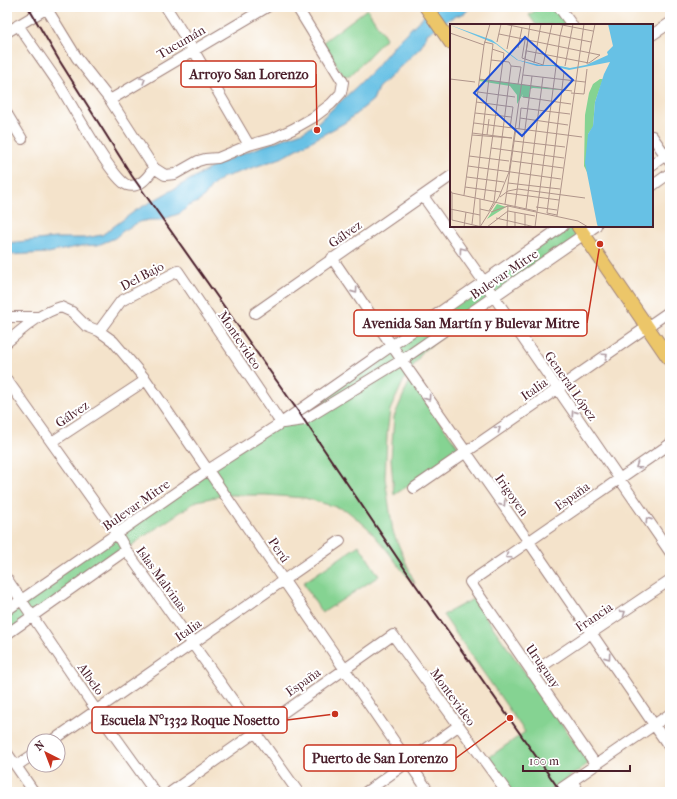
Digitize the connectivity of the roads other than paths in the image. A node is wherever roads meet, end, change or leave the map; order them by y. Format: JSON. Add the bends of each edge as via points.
{"nodes":[{"id":1,"x":166,"y":7,"type":"edge"},
{"id":2,"x":266,"y":7,"type":"edge"},
{"id":3,"x":296,"y":7,"type":"edge"},
{"id":4,"x":426,"y":7,"type":"edge"},
{"id":5,"x":559,"y":7,"type":"edge"},
{"id":6,"x":48,"y":8,"type":"edge"},
{"id":7,"x":670,"y":23,"type":"edge"},
{"id":8,"x":571,"y":24,"type":"edge"},
{"id":9,"x":18,"y":25,"type":"junction"},
{"id":10,"x":7,"y":32,"type":"edge"},
{"id":11,"x":653,"y":34,"type":"edge"},
{"id":12,"x":450,"y":42,"type":"edge"},
{"id":13,"x":194,"y":51,"type":"junction"},
{"id":14,"x":110,"y":100,"type":"junction"},
{"id":15,"x":7,"y":114,"type":"edge"},
{"id":16,"x":653,"y":137,"type":"edge"},
{"id":17,"x":22,"y":139,"type":"dead end"},
{"id":18,"x":249,"y":145,"type":"junction"},
{"id":19,"x":669,"y":157,"type":"edge"},
{"id":20,"x":653,"y":165,"type":"edge"},
{"id":21,"x":154,"y":168,"type":"junction"},
{"id":22,"x":670,"y":173,"type":"edge"},
{"id":23,"x":450,"y":177,"type":"edge"},
{"id":24,"x":653,"y":185,"type":"edge"},
{"id":25,"x":423,"y":196,"type":"junction"},
{"id":26,"x":562,"y":227,"type":"edge"},
{"id":27,"x":592,"y":227,"type":"edge"},
{"id":28,"x":581,"y":230,"type":"edge"},
{"id":29,"x":332,"y":258,"type":"junction"},
{"id":30,"x":178,"y":271,"type":"joint"},
{"id":31,"x":484,"y":282,"type":"junction"},
{"id":32,"x":494,"y":296,"type":"junction"},
{"id":33,"x":670,"y":312,"type":"edge"},
{"id":34,"x":255,"y":313,"type":"dead end"},
{"id":35,"x":7,"y":316,"type":"edge"},
{"id":36,"x":39,"y":317,"type":"junction"},
{"id":37,"x":647,"y":327,"type":"junction"},
{"id":38,"x":98,"y":331,"type":"junction"},
{"id":39,"x":7,"y":342,"type":"edge"},
{"id":40,"x":393,"y":346,"type":"junction"},
{"id":41,"x":402,"y":360,"type":"junction"},
{"id":42,"x":670,"y":360,"type":"edge"},
{"id":43,"x":7,"y":380,"type":"edge"},
{"id":44,"x":146,"y":380,"type":"junction"},
{"id":45,"x":557,"y":389,"type":"junction"},
{"id":46,"x":281,"y":423,"type":"junction"},
{"id":47,"x":52,"y":442,"type":"junction"},
{"id":48,"x":670,"y":444,"type":"edge"},
{"id":49,"x":466,"y":452,"type":"junction"},
{"id":50,"x":208,"y":470,"type":"junction"},
{"id":51,"x":620,"y":479,"type":"junction"},
{"id":52,"x":414,"y":488,"type":"dead end"},
{"id":53,"x":116,"y":534,"type":"junction"},
{"id":54,"x":340,"y":541,"type":"dead end"},
{"id":55,"x":529,"y":542,"type":"junction"},
{"id":56,"x":126,"y":550,"type":"junction"},
{"id":57,"x":670,"y":552,"type":"edge"},
{"id":58,"x":7,"y":579,"type":"edge"},
{"id":59,"x":283,"y":580,"type":"junction"},
{"id":60,"x":670,"y":580,"type":"edge"},
{"id":61,"x":470,"y":582,"type":"joint"},
{"id":62,"x":21,"y":600,"type":"junction"},
{"id":63,"x":7,"y":610,"type":"edge"},
{"id":64,"x":32,"y":616,"type":"junction"},
{"id":65,"x":7,"y":634,"type":"edge"},
{"id":66,"x":592,"y":634,"type":"junction"},
{"id":67,"x":393,"y":635,"type":"joint"},
{"id":68,"x":192,"y":644,"type":"junction"},
{"id":69,"x":344,"y":669,"type":"junction"},
{"id":70,"x":532,"y":673,"type":"junction"},
{"id":71,"x":96,"y":710,"type":"junction"},
{"id":72,"x":670,"y":714,"type":"edge"},
{"id":73,"x":654,"y":724,"type":"junction"},
{"id":74,"x":458,"y":726,"type":"junction"},
{"id":75,"x":63,"y":733,"type":"edge"},
{"id":76,"x":255,"y":733,"type":"junction"},
{"id":77,"x":670,"y":748,"type":"edge"},
{"id":78,"x":7,"y":753,"type":"edge"},
{"id":79,"x":26,"y":759,"type":"edge"},
{"id":80,"x":408,"y":762,"type":"junction"},
{"id":81,"x":596,"y":764,"type":"junction"},
{"id":82,"x":16,"y":766,"type":"junction"},
{"id":83,"x":572,"y":781,"type":"junction"},
{"id":84,"x":34,"y":792,"type":"edge"},
{"id":85,"x":155,"y":792,"type":"edge"},
{"id":86,"x":171,"y":792,"type":"edge"},
{"id":87,"x":298,"y":792,"type":"edge"},
{"id":88,"x":366,"y":792,"type":"edge"},
{"id":89,"x":429,"y":792,"type":"edge"},
{"id":90,"x":507,"y":792,"type":"edge"},
{"id":91,"x":556,"y":792,"type":"edge"},
{"id":92,"x":579,"y":792,"type":"edge"}],
"edges":[{"from":1,"to":13,"type":"street"},
{"from":2,"to":13,"type":"street","name":"Tucumán"},
{"from":3,"to":18,"type":"street","via":[[343,82],[341,93],[314,117],[274,138]]},
{"from":4,"to":12,"type":"main road"},
{"from":5,"to":8,"type":"street"},
{"from":6,"to":9,"type":"street"},
{"from":6,"to":14,"type":"street","via":[[77,58]]},
{"from":7,"to":11,"type":"street"},
{"from":9,"to":10,"type":"street"},
{"from":9,"to":21,"type":"street","via":[[119,179],[127,185],[134,186],[143,181]]},
{"from":14,"to":13,"type":"street","name":"Tucumán","one_way":true},
{"from":13,"to":18,"type":"street"},
{"from":14,"to":21,"type":"street"},
{"from":15,"to":17,"type":"street"},
{"from":16,"to":19,"type":"street"},
{"from":18,"to":21,"type":"street","via":[[218,158],[198,161],[175,174],[165,175]]},
{"from":19,"to":20,"type":"street"},
{"from":22,"to":24,"type":"street"},
{"from":23,"to":25,"type":"street","name":"Gálvez"},
{"from":25,"to":29,"type":"street","name":"Gálvez"},
{"from":31,"to":25,"type":"street","name":"General López","one_way":true},
{"from":26,"to":31,"type":"street","name":"Bulevar Mitre"},
{"from":27,"to":28,"type":"street","name":"Bulevar Mitre"},
{"from":28,"to":32,"type":"street","name":"Bulevar Mitre"},
{"from":28,"to":37,"type":"main road"},
{"from":29,"to":34,"type":"street","name":"Gálvez"},
{"from":29,"to":40,"type":"street","name":"Irigoyen","one_way":true},
{"from":30,"to":38,"type":"street","name":"Del Bajo","via":[[121,301]]},
{"from":30,"to":46,"type":"street","name":"Montevideo"},
{"from":31,"to":32,"type":"street","name":"General López"},
{"from":31,"to":40,"type":"street","name":"Bulevar Mitre"},
{"from":32,"to":41,"type":"street","name":"Bulevar Mitre"},
{"from":32,"to":45,"type":"street","name":"General López"},
{"from":33,"to":37,"type":"street","name":"Italia"},
{"from":35,"to":36,"type":"street"},
{"from":36,"to":38,"type":"street","via":[[61,307],[72,312],[86,326]]},
{"from":36,"to":39,"type":"street"},
{"from":37,"to":42,"type":"main road"},
{"from":45,"to":37,"type":"street","name":"Italia","one_way":true},
{"from":38,"to":44,"type":"street","name":"Perú","via":[[113,341]]},
{"from":40,"to":41,"type":"street","name":"Irigoyen"},
{"from":40,"to":46,"type":"street","name":"Bulevar Mitre"},
{"from":41,"to":46,"type":"street","name":"Bulevar Mitre","via":[[304,420]]},
{"from":41,"to":49,"type":"street","name":"Irigoyen","one_way":true},
{"from":43,"to":47,"type":"street","name":"Islas Malvinas"},
{"from":44,"to":47,"type":"street","name":"Gálvez"},
{"from":44,"to":50,"type":"street","name":"Perú"},
{"from":49,"to":45,"type":"street","name":"Italia","one_way":true},
{"from":51,"to":45,"type":"street","name":"General López","one_way":true},
{"from":46,"to":50,"type":"street","name":"Bulevar Mitre"},
{"from":47,"to":53,"type":"street","name":"Islas Malvinas"},
{"from":48,"to":51,"type":"street","name":"España","one_way":true},
{"from":49,"to":52,"type":"street","name":"Italia"},
{"from":49,"to":55,"type":"street","name":"Irigoyen","one_way":true},
{"from":50,"to":53,"type":"street","name":"Bulevar Mitre"},
{"from":50,"to":59,"type":"street","name":"Perú"},
{"from":51,"to":55,"type":"street","name":"España"},
{"from":57,"to":51,"type":"street","name":"General López","one_way":true},
{"from":53,"to":56,"type":"street","name":"Islas Malvinas"},
{"from":53,"to":62,"type":"street","name":"Bulevar Mitre"},
{"from":54,"to":59,"type":"street","name":"Italia"},
{"from":55,"to":61,"type":"street","name":"España","one_way":true},
{"from":55,"to":66,"type":"street","name":"Irigoyen"},
{"from":56,"to":64,"type":"street"},
{"from":56,"to":68,"type":"street","name":"Islas Malvinas"},
{"from":58,"to":62,"type":"street","name":"Albelo"},
{"from":59,"to":68,"type":"street","name":"Italia"},
{"from":59,"to":69,"type":"street","name":"Perú"},
{"from":66,"to":60,"type":"street","name":"Francia","one_way":true},
{"from":61,"to":70,"type":"street","name":"Uruguay"},
{"from":62,"to":63,"type":"street","name":"Bulevar Mitre"},
{"from":62,"to":64,"type":"street","name":"Albelo"},
{"from":64,"to":65,"type":"street"},
{"from":64,"to":71,"type":"street","name":"Albelo"},
{"from":66,"to":70,"type":"street","name":"Francia"},
{"from":66,"to":73,"type":"street","name":"Irigoyen","one_way":true},
{"from":67,"to":69,"type":"street","name":"España"},
{"from":67,"to":74,"type":"street","name":"Montevideo"},
{"from":68,"to":71,"type":"street","name":"Italia"},
{"from":68,"to":76,"type":"street","name":"Islas Malvinas"},
{"from":69,"to":76,"type":"street","name":"España"},
{"from":69,"to":80,"type":"street","name":"Perú"},
{"from":70,"to":81,"type":"street","name":"Uruguay"},
{"from":71,"to":75,"type":"street","name":"Italia"},
{"from":71,"to":85,"type":"street","name":"Albelo"},
{"from":72,"to":73,"type":"street"},
{"from":73,"to":77,"type":"street","name":"Irigoyen"},
{"from":73,"to":81,"type":"street"},
{"from":74,"to":80,"type":"street"},
{"from":74,"to":90,"type":"street","name":"Montevideo"},
{"from":76,"to":86,"type":"street","name":"España"},
{"from":76,"to":87,"type":"street","name":"Islas Malvinas"},
{"from":78,"to":82,"type":"street"},
{"from":79,"to":82,"type":"street"},
{"from":80,"to":88,"type":"street"},
{"from":80,"to":89,"type":"street","name":"Perú"},
{"from":81,"to":83,"type":"street"},
{"from":82,"to":84,"type":"street"},
{"from":83,"to":91,"type":"street"},
{"from":83,"to":92,"type":"street"}]}
